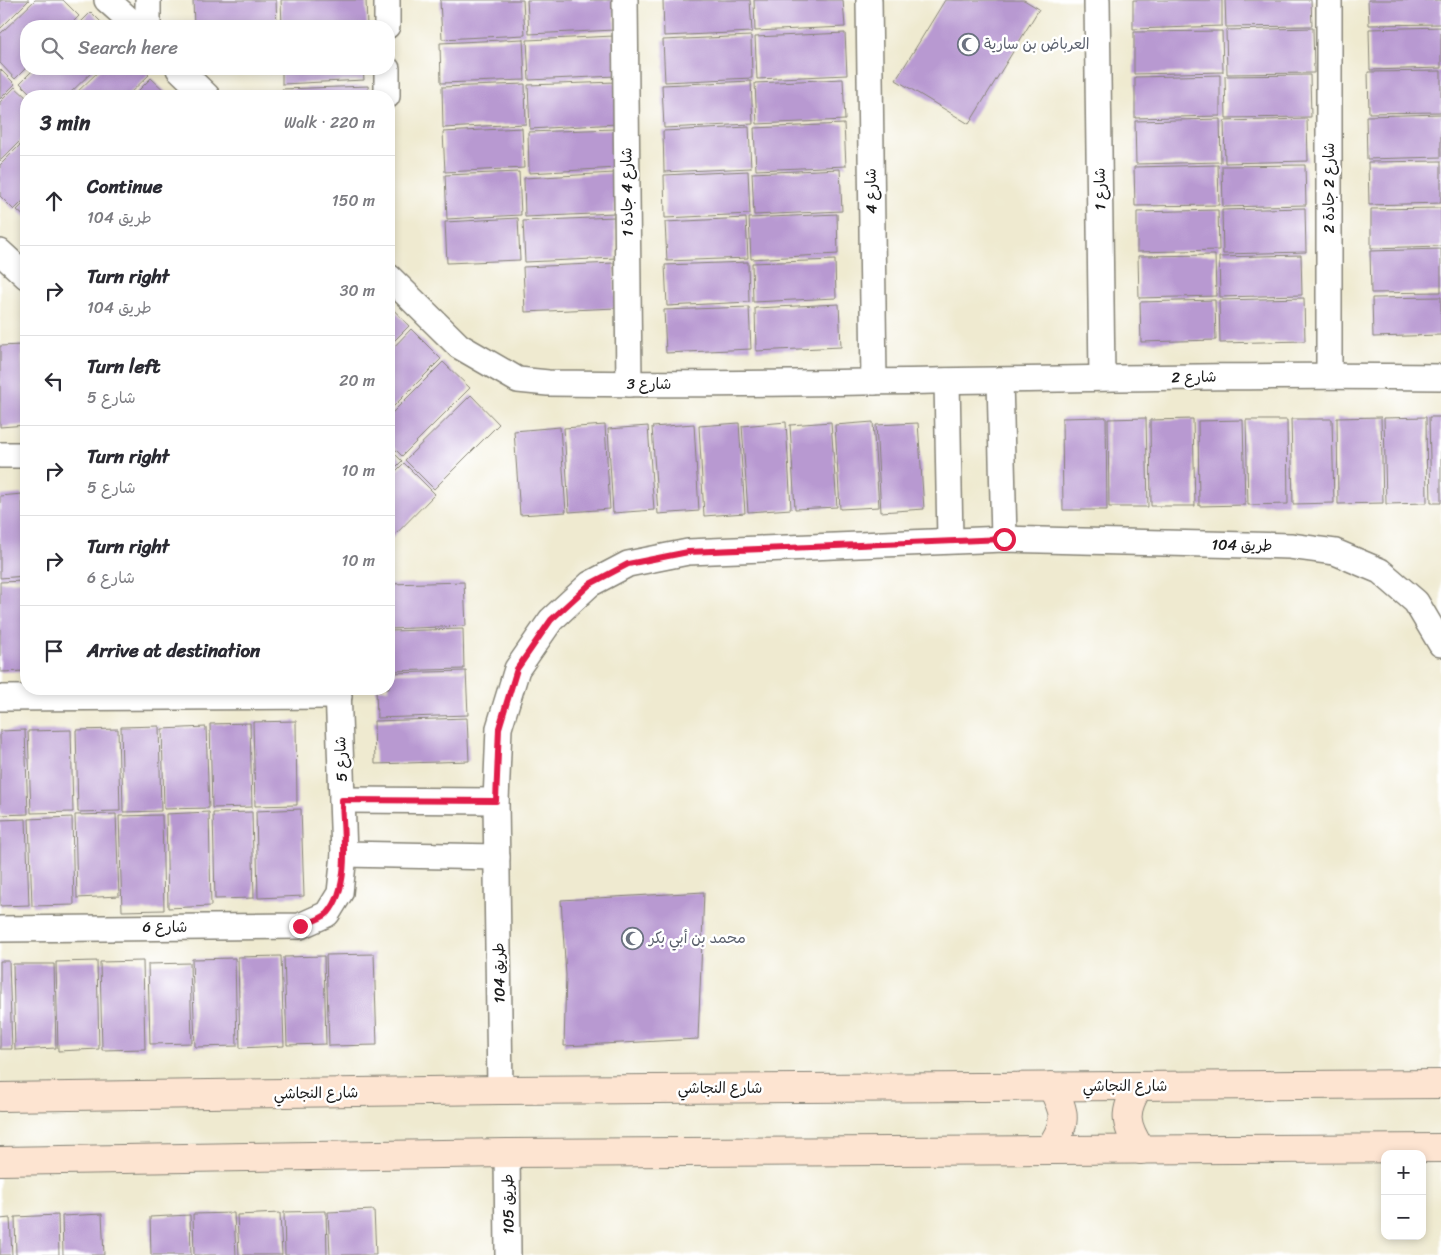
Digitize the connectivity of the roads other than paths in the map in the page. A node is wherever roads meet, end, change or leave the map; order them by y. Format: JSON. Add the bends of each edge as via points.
{"nodes":[{"id":1,"x":107,"y":0,"type":"edge"},
{"id":2,"x":148,"y":0,"type":"edge"},
{"id":3,"x":387,"y":0,"type":"edge"},
{"id":4,"x":625,"y":0,"type":"edge"},
{"id":5,"x":869,"y":0,"type":"edge"},
{"id":6,"x":1097,"y":0,"type":"edge"},
{"id":7,"x":1329,"y":0,"type":"edge"},
{"id":8,"x":129,"y":20,"type":"edge"},
{"id":9,"x":148,"y":20,"type":"edge"},
{"id":10,"x":387,"y":20,"type":"edge"},
{"id":11,"x":185,"y":75,"type":"edge"},
{"id":12,"x":387,"y":75,"type":"edge"},
{"id":13,"x":201,"y":90,"type":"edge"},
{"id":14,"x":387,"y":90,"type":"edge"},
{"id":15,"x":0,"y":252,"type":"edge"},
{"id":16,"x":20,"y":270,"type":"edge"},
{"id":17,"x":395,"y":283,"type":"edge"},
{"id":18,"x":1329,"y":375,"type":"junction"},
{"id":19,"x":1441,"y":377,"type":"edge"},
{"id":20,"x":1102,"y":378,"type":"junction"},
{"id":21,"x":1000,"y":380,"type":"junction"},
{"id":22,"x":947,"y":381,"type":"junction"},
{"id":23,"x":874,"y":382,"type":"junction"},
{"id":24,"x":629,"y":384,"type":"junction"},
{"id":25,"x":0,"y":455,"type":"edge"},
{"id":26,"x":20,"y":455,"type":"edge"},
{"id":27,"x":1004,"y":539,"type":"junction"},
{"id":28,"x":950,"y":540,"type":"junction"},
{"id":29,"x":1441,"y":644,"type":"edge"},
{"id":30,"x":169,"y":695,"type":"edge"},
{"id":31,"x":338,"y":695,"type":"edge"},
{"id":32,"x":0,"y":698,"type":"edge"},
{"id":33,"x":342,"y":800,"type":"junction"},
{"id":34,"x":496,"y":801,"type":"junction"},
{"id":35,"x":344,"y":854,"type":"junction"},
{"id":36,"x":497,"y":857,"type":"junction"},
{"id":37,"x":327,"y":914,"type":"joint"},
{"id":38,"x":0,"y":928,"type":"edge"},
{"id":39,"x":1441,"y":1084,"type":"edge"},
{"id":40,"x":1051,"y":1086,"type":"junction"},
{"id":41,"x":1139,"y":1086,"type":"junction"},
{"id":42,"x":500,"y":1090,"type":"junction"},
{"id":43,"x":0,"y":1098,"type":"edge"},
{"id":44,"x":1441,"y":1148,"type":"edge"},
{"id":45,"x":1048,"y":1150,"type":"junction"},
{"id":46,"x":1140,"y":1150,"type":"junction"},
{"id":47,"x":507,"y":1153,"type":"junction"},
{"id":48,"x":0,"y":1161,"type":"edge"},
{"id":49,"x":508,"y":1255,"type":"edge"}],
"edges":[{"from":1,"to":8,"type":"street"},
{"from":2,"to":9,"type":"street"},
{"from":3,"to":10,"type":"street"},
{"from":4,"to":24,"type":"street","name":"شارع 4 جادة 1"},
{"from":5,"to":23,"type":"street","name":"شارع 4"},
{"from":6,"to":20,"type":"street","name":"شارع 1"},
{"from":7,"to":18,"type":"street","name":"شارع 2 جادة 2"},
{"from":11,"to":13,"type":"street"},
{"from":12,"to":14,"type":"street"},
{"from":15,"to":16,"type":"street"},
{"from":17,"to":24,"type":"street","name":"شارع 3","via":[[459,346],[518,380]]},
{"from":18,"to":19,"type":"street","name":"شارع 2"},
{"from":18,"to":20,"type":"street","name":"شارع 2"},
{"from":20,"to":21,"type":"street","name":"شارع 2"},
{"from":21,"to":22,"type":"street","name":"شارع 2"},
{"from":21,"to":27,"type":"street"},
{"from":22,"to":23,"type":"street","name":"شارع 3"},
{"from":22,"to":28,"type":"street"},
{"from":23,"to":24,"type":"street","name":"شارع 3"},
{"from":25,"to":26,"type":"street"},
{"from":27,"to":28,"type":"street","name":"طريق 104"},
{"from":27,"to":29,"type":"street","name":"طريق 104","via":[[1290,546],[1334,552],[1380,571],[1416,602]]},
{"from":28,"to":34,"type":"street","name":"طريق 104","via":[[688,552],[628,564],[590,584],[551,620],[517,669],[499,728]]},
{"from":30,"to":32,"type":"street"},
{"from":31,"to":33,"type":"street","name":"شارع 5"},
{"from":33,"to":34,"type":"street"},
{"from":33,"to":35,"type":"street","name":"شارع 5"},
{"from":34,"to":36,"type":"street","name":"طريق 104"},
{"from":35,"to":36,"type":"street"},
{"from":35,"to":37,"type":"street","name":"شارع 5","via":[[340,893]]},
{"from":36,"to":42,"type":"street","name":"طريق 104"},
{"from":37,"to":38,"type":"street","name":"شارع 6","via":[[300,926]]},
{"from":39,"to":41,"type":"main road","name":"شارع النجاشي"},
{"from":40,"to":41,"type":"main road","name":"شارع النجاشي"},
{"from":40,"to":42,"type":"main road","name":"شارع النجاشي"},
{"from":40,"to":45,"type":"main road","via":[[1062,1106],[1064,1123]]},
{"from":41,"to":46,"type":"main road","via":[[1129,1102],[1126,1116]]},
{"from":42,"to":43,"type":"main road","name":"شارع النجاشي"},
{"from":44,"to":46,"type":"main road"},
{"from":45,"to":46,"type":"main road"},
{"from":45,"to":47,"type":"main road"},
{"from":47,"to":48,"type":"main road"},
{"from":47,"to":49,"type":"street","name":"طريق 105"}]}
